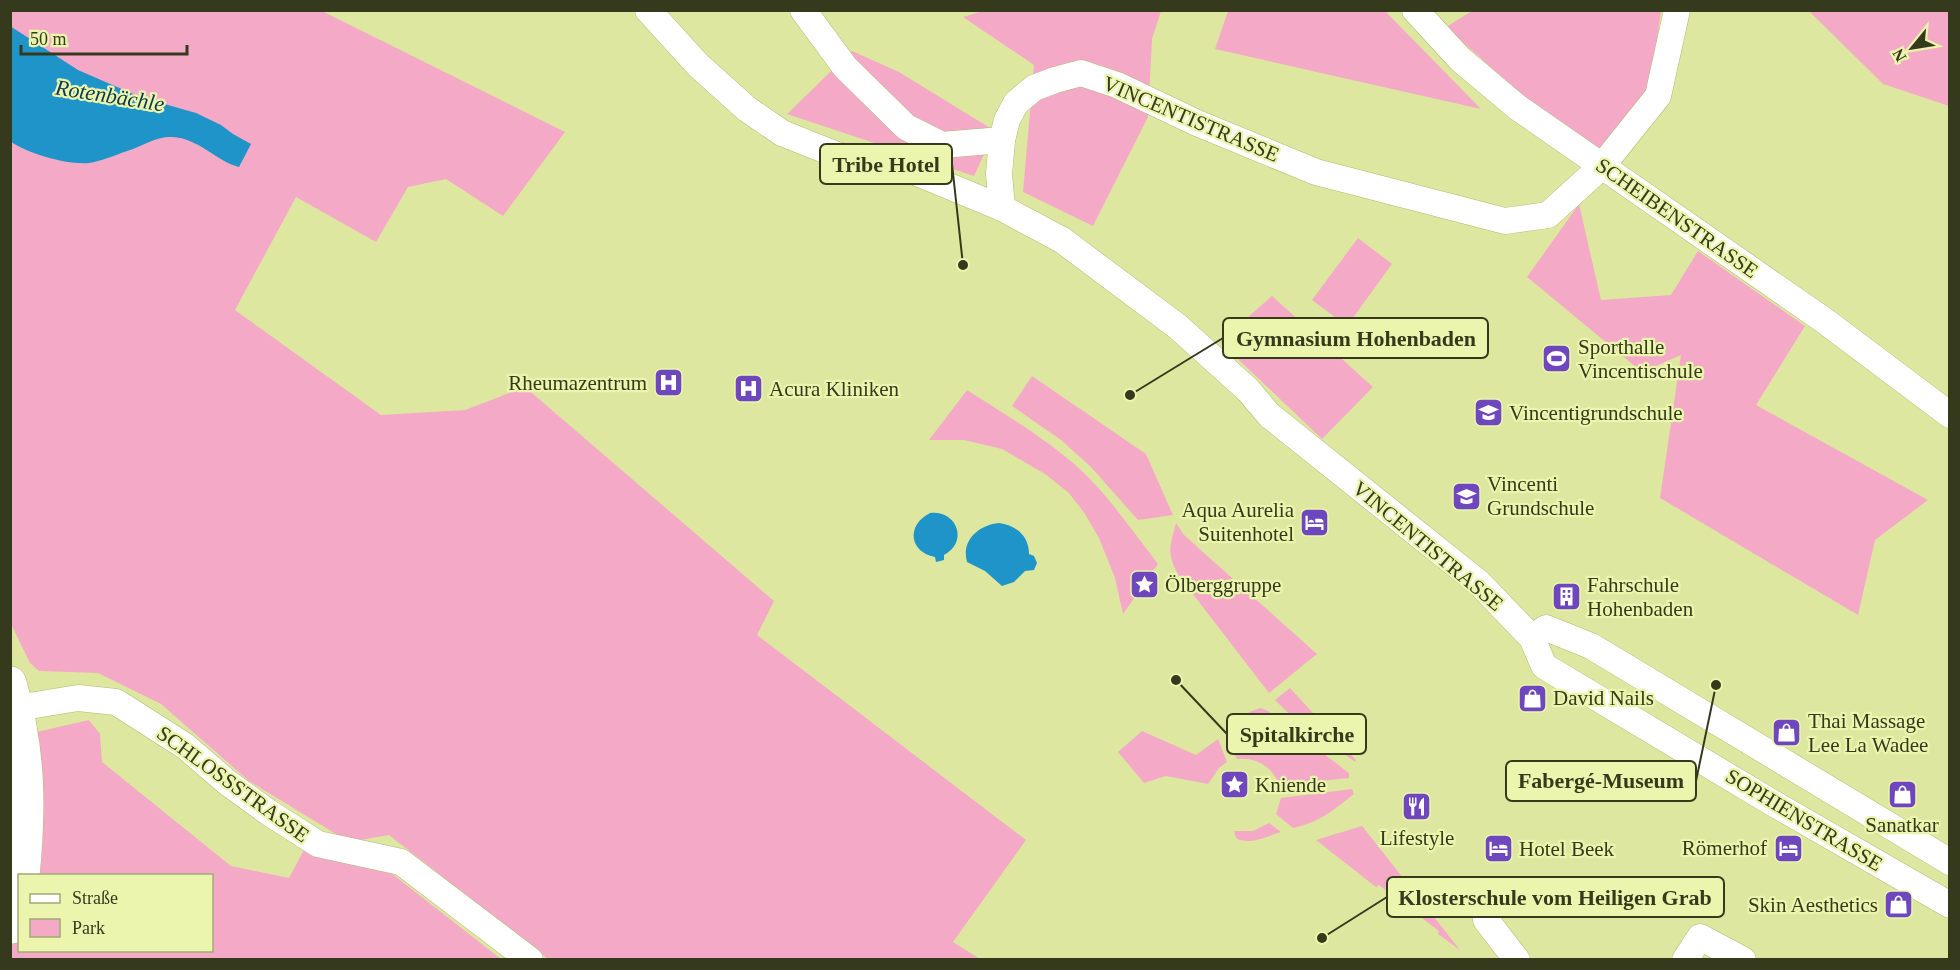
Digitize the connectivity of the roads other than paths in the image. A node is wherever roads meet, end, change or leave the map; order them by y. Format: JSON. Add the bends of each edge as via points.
{"nodes":[{"id":1,"x":648,"y":10,"type":"edge"},
{"id":2,"x":803,"y":10,"type":"edge"},
{"id":3,"x":1415,"y":10,"type":"edge"},
{"id":4,"x":1677,"y":10,"type":"edge"},
{"id":5,"x":1002,"y":140,"type":"junction"},
{"id":6,"x":1602,"y":166,"type":"junction"},
{"id":7,"x":1002,"y":208,"type":"junction"},
{"id":8,"x":1950,"y":415,"type":"edge"},
{"id":9,"x":1532,"y":638,"type":"junction"},
{"id":10,"x":14,"y":696,"type":"edge"},
{"id":11,"x":1950,"y":862,"type":"edge"},
{"id":12,"x":23,"y":874,"type":"edge"},
{"id":13,"x":18,"y":901,"type":"edge"},
{"id":14,"x":1950,"y":906,"type":"edge"},
{"id":15,"x":1486,"y":920,"type":"dead end"},
{"id":16,"x":12,"y":927,"type":"dead end"},
{"id":17,"x":530,"y":960,"type":"edge"},
{"id":18,"x":1516,"y":960,"type":"edge"},
{"id":19,"x":1685,"y":960,"type":"edge"},
{"id":20,"x":1743,"y":960,"type":"edge"}],
"edges":[{"from":1,"to":7,"type":"street","via":[[698,65],[782,134],[837,155],[915,172]]},
{"from":2,"to":5,"type":"street","via":[[845,66],[906,127],[942,145]]},
{"from":3,"to":6,"type":"street","name":"SCHEIBENSTRASSE","via":[[1460,59],[1517,107]]},
{"from":4,"to":6,"type":"street","name":"VINCENTISTRASSE","via":[[1658,96]]},
{"from":5,"to":6,"type":"street","name":"VINCENTISTRASSE","via":[[1016,103],[1034,88],[1081,73],[1316,172],[1505,221],[1548,215]]},
{"from":5,"to":7,"type":"street","name":"VINCENTISTRASSE"},
{"from":6,"to":8,"type":"street","name":"SCHEIBENSTRASSE","via":[[1825,321]]},
{"from":7,"to":9,"type":"street","name":"VINCENTISTRASSE","via":[[1062,240],[1177,326],[1248,390],[1269,415],[1479,584]]},
{"from":9,"to":11,"type":"street","name":"SOPHIENSTRASSE","via":[[1546,628],[1591,646]]},
{"from":9,"to":14,"type":"street","name":"SOPHIENSTRASSE","via":[[1544,666]]},
{"from":10,"to":12,"type":"main road","via":[[28,783]]},
{"from":10,"to":17,"type":"street","name":"SCHLOSSSTRASSE","via":[[116,702],[185,746],[228,783],[318,844],[401,862]]},
{"from":13,"to":16,"type":"main road"},
{"from":15,"to":18,"type":"street"},
{"from":19,"to":20,"type":"street","via":[[1700,937]]}]}
